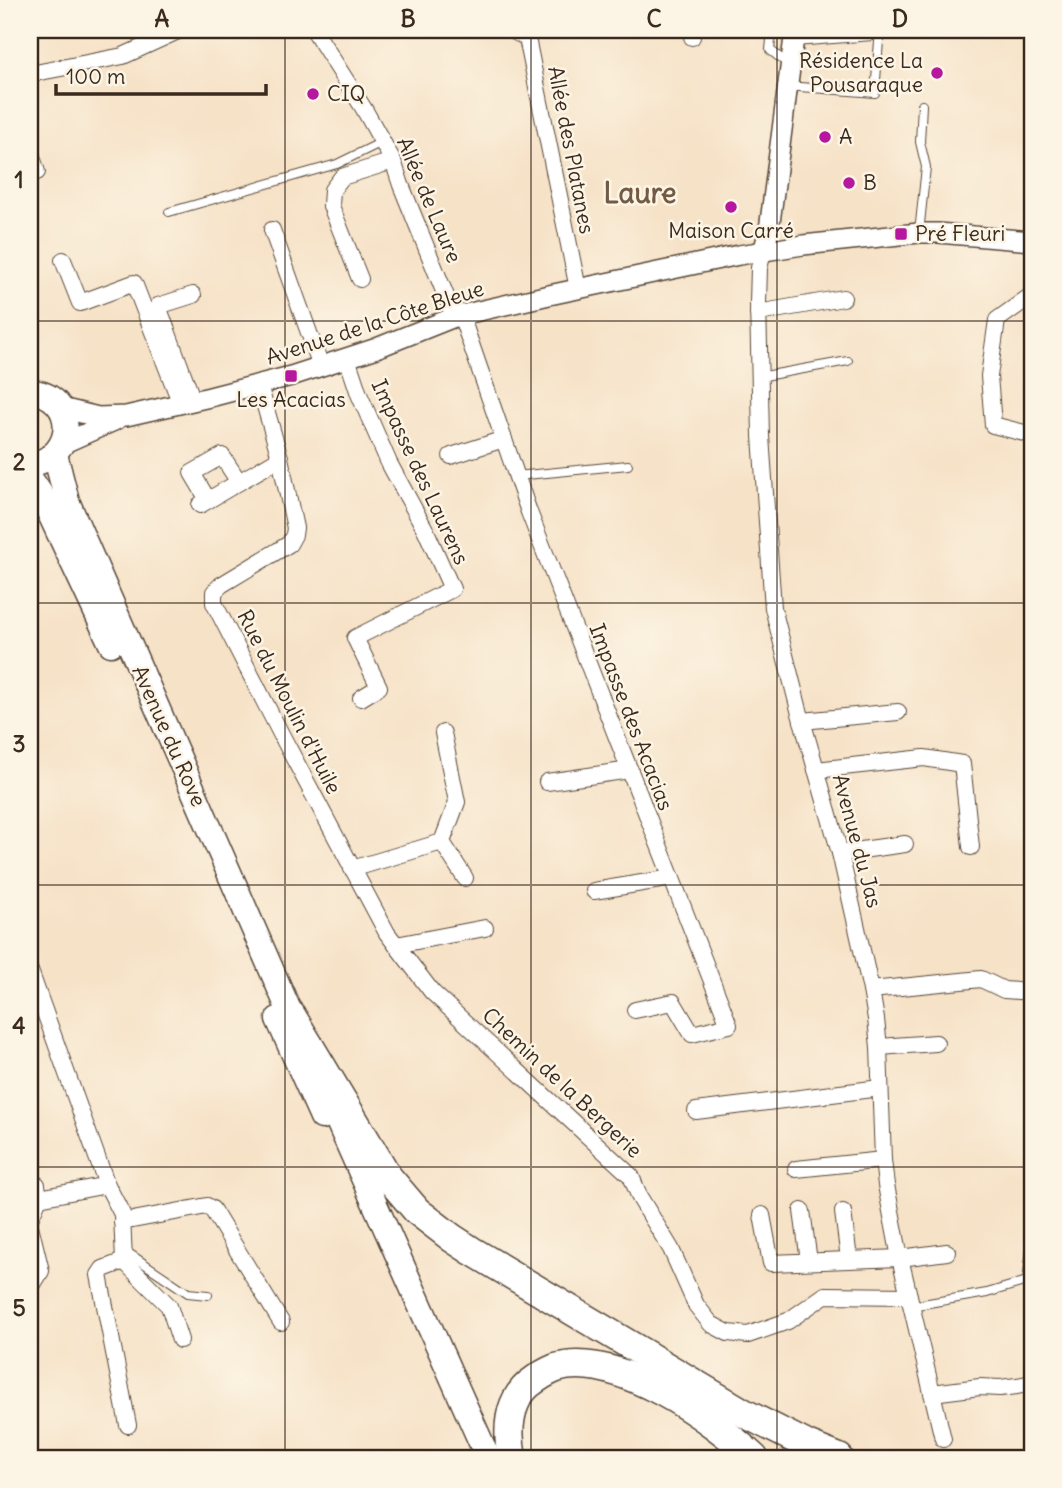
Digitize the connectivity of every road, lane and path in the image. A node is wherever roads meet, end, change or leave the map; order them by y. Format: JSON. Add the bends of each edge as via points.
{"nodes":[{"id":1,"x":180,"y":30,"type":"edge"},
{"id":2,"x":314,"y":30,"type":"edge"},
{"id":3,"x":511,"y":30,"type":"edge"},
{"id":4,"x":772,"y":30,"type":"edge"},
{"id":5,"x":898,"y":30,"type":"edge"},
{"id":6,"x":794,"y":34,"type":"edge"},
{"id":7,"x":879,"y":41,"type":"dead end"},
{"id":8,"x":790,"y":66,"type":"junction"},
{"id":9,"x":30,"y":74,"type":"edge"},
{"id":10,"x":787,"y":86,"type":"junction"},
{"id":11,"x":922,"y":106,"type":"dead end"},
{"id":12,"x":382,"y":142,"type":"junction"},
{"id":13,"x":30,"y":151,"type":"edge"},
{"id":14,"x":393,"y":161,"type":"junction"},
{"id":15,"x":37,"y":172,"type":"dead end"},
{"id":16,"x":169,"y":212,"type":"dead end"},
{"id":17,"x":272,"y":230,"type":"dead end"},
{"id":18,"x":919,"y":233,"type":"junction"},
{"id":19,"x":1032,"y":241,"type":"edge"},
{"id":20,"x":763,"y":252,"type":"junction"},
{"id":21,"x":64,"y":260,"type":"dead end"},
{"id":22,"x":360,"y":279,"type":"dead end"},
{"id":23,"x":578,"y":289,"type":"junction"},
{"id":24,"x":193,"y":295,"type":"dead end"},
{"id":25,"x":1032,"y":295,"type":"edge"},
{"id":26,"x":843,"y":298,"type":"dead end"},
{"id":27,"x":758,"y":313,"type":"junction"},
{"id":28,"x":457,"y":316,"type":"junction"},
{"id":29,"x":346,"y":358,"type":"junction"},
{"id":30,"x":848,"y":361,"type":"dead end"},
{"id":31,"x":321,"y":366,"type":"junction"},
{"id":32,"x":759,"y":377,"type":"junction"},
{"id":33,"x":260,"y":385,"type":"junction"},
{"id":34,"x":30,"y":392,"type":"edge"},
{"id":35,"x":187,"y":402,"type":"junction"},
{"id":36,"x":61,"y":408,"type":"junction"},
{"id":37,"x":126,"y":416,"type":"junction"},
{"id":38,"x":1032,"y":435,"type":"edge"},
{"id":39,"x":504,"y":439,"type":"junction"},
{"id":40,"x":59,"y":449,"type":"junction"},
{"id":41,"x":451,"y":456,"type":"dead end"},
{"id":42,"x":280,"y":458,"type":"junction"},
{"id":43,"x":30,"y":464,"type":"edge"},
{"id":44,"x":628,"y":465,"type":"dead end"},
{"id":45,"x":516,"y":476,"type":"junction"},
{"id":46,"x":30,"y":478,"type":"edge"},
{"id":47,"x":239,"y":482,"type":"junction"},
{"id":48,"x":361,"y":698,"type":"dead end"},
{"id":49,"x":898,"y":712,"type":"dead end"},
{"id":50,"x":802,"y":721,"type":"junction"},
{"id":51,"x":443,"y":733,"type":"dead end"},
{"id":52,"x":629,"y":769,"type":"junction"},
{"id":53,"x":816,"y":770,"type":"junction"},
{"id":54,"x":547,"y":782,"type":"dead end"},
{"id":55,"x":442,"y":842,"type":"junction"},
{"id":56,"x":905,"y":844,"type":"dead end"},
{"id":57,"x":971,"y":847,"type":"dead end"},
{"id":58,"x":841,"y":853,"type":"junction"},
{"id":59,"x":352,"y":869,"type":"junction"},
{"id":60,"x":465,"y":878,"type":"dead end"},
{"id":61,"x":672,"y":878,"type":"junction"},
{"id":62,"x":594,"y":891,"type":"dead end"},
{"id":63,"x":485,"y":928,"type":"dead end"},
{"id":64,"x":396,"y":946,"type":"junction"},
{"id":65,"x":30,"y":971,"type":"edge"},
{"id":66,"x":870,"y":990,"type":"junction"},
{"id":67,"x":1032,"y":992,"type":"edge"},
{"id":68,"x":635,"y":1010,"type":"dead end"},
{"id":69,"x":291,"y":1015,"type":"junction"},
{"id":70,"x":936,"y":1043,"type":"dead end"},
{"id":71,"x":879,"y":1047,"type":"junction"},
{"id":72,"x":880,"y":1088,"type":"junction"},
{"id":73,"x":696,"y":1111,"type":"dead end"},
{"id":74,"x":883,"y":1160,"type":"junction"},
{"id":75,"x":796,"y":1170,"type":"dead end"},
{"id":76,"x":30,"y":1184,"type":"edge"},
{"id":77,"x":107,"y":1185,"type":"junction"},
{"id":78,"x":39,"y":1198,"type":"junction"},
{"id":79,"x":802,"y":1211,"type":"dead end"},
{"id":80,"x":843,"y":1213,"type":"dead end"},
{"id":81,"x":762,"y":1215,"type":"dead end"},
{"id":82,"x":30,"y":1219,"type":"edge"},
{"id":83,"x":122,"y":1222,"type":"junction"},
{"id":84,"x":30,"y":1226,"type":"edge"},
{"id":85,"x":1032,"y":1242,"type":"edge"},
{"id":86,"x":947,"y":1252,"type":"dead end"},
{"id":87,"x":124,"y":1256,"type":"junction"},
{"id":88,"x":900,"y":1258,"type":"junction"},
{"id":89,"x":849,"y":1259,"type":"junction"},
{"id":90,"x":809,"y":1261,"type":"junction"},
{"id":91,"x":30,"y":1283,"type":"edge"},
{"id":92,"x":208,"y":1295,"type":"dead end"},
{"id":93,"x":910,"y":1301,"type":"junction"},
{"id":94,"x":281,"y":1322,"type":"dead end"},
{"id":95,"x":180,"y":1340,"type":"dead end"},
{"id":96,"x":1032,"y":1383,"type":"edge"},
{"id":97,"x":932,"y":1393,"type":"junction"},
{"id":98,"x":128,"y":1425,"type":"dead end"},
{"id":99,"x":943,"y":1439,"type":"dead end"},
{"id":100,"x":470,"y":1458,"type":"edge"},
{"id":101,"x":488,"y":1458,"type":"edge"},
{"id":102,"x":512,"y":1458,"type":"edge"},
{"id":103,"x":754,"y":1458,"type":"edge"},
{"id":104,"x":839,"y":1458,"type":"edge"}],
"edges":[{"from":1,"to":9,"type":"street","via":[[123,55]]},
{"from":2,"to":12,"type":"street","name":"Allée de Laure"},
{"from":3,"to":23,"type":"street","name":"Allée des Platanes","via":[[527,38]]},
{"from":4,"to":8,"type":"lane","via":[[770,50]]},
{"from":5,"to":6,"type":"street"},
{"from":6,"to":8,"type":"street"},
{"from":7,"to":10,"type":"lane","via":[[875,93]]},
{"from":8,"to":10,"type":"street"},
{"from":10,"to":20,"type":"street"},
{"from":11,"to":18,"type":"lane","via":[[920,142],[926,167]]},
{"from":12,"to":14,"type":"street","name":"Allée de Laure"},
{"from":12,"to":16,"type":"lane","via":[[337,164]]},
{"from":13,"to":15,"type":"street"},
{"from":14,"to":22,"type":"street","via":[[342,177],[332,190],[331,206]]},
{"from":14,"to":28,"type":"street","name":"Allée de Laure"},
{"from":17,"to":31,"type":"street"},
{"from":18,"to":19,"type":"street","name":"Avenue de la Côte Bleue"},
{"from":18,"to":20,"type":"street","name":"Avenue de la Côte Bleue"},
{"from":20,"to":23,"type":"street","name":"Avenue de la Côte Bleue"},
{"from":20,"to":27,"type":"street","name":"Avenue du Jas"},
{"from":21,"to":35,"type":"street","via":[[80,303],[134,283]]},
{"from":23,"to":28,"type":"street","name":"Avenue de la Côte Bleue"},
{"from":24,"to":35,"type":"street","via":[[158,306]]},
{"from":25,"to":38,"type":"street","via":[[997,320],[989,376],[993,425]]},
{"from":26,"to":27,"type":"street"},
{"from":27,"to":32,"type":"street","name":"Avenue du Jas"},
{"from":28,"to":29,"type":"street","name":"Avenue de la Côte Bleue"},
{"from":28,"to":39,"type":"street","name":"Impasse des Acacias","via":[[463,321]]},
{"from":29,"to":31,"type":"street","name":"Avenue de la Côte Bleue"},
{"from":29,"to":48,"type":"street","name":"Impasse des Laurens","via":[[389,463],[452,589],[355,638],[379,687]]},
{"from":30,"to":32,"type":"lane"},
{"from":31,"to":33,"type":"street","name":"Avenue de la Côte Bleue"},
{"from":32,"to":50,"type":"street","name":"Avenue du Jas","via":[[773,608]]},
{"from":33,"to":35,"type":"street","name":"Avenue de la Côte Bleue"},
{"from":33,"to":42,"type":"street","name":"Rue du Moulin d'Huile"},
{"from":34,"to":36,"type":"main road","via":[[51,398]]},
{"from":35,"to":37,"type":"street","name":"Avenue de la Côte Bleue"},
{"from":36,"to":37,"type":"street","name":"Avenue de la Côte Bleue","via":[[98,417]]},
{"from":36,"to":40,"type":"main road","name":"Avenue du Rove","via":[[66,433]]},
{"from":37,"to":40,"type":"street","name":"Avenue de la Côte Bleue"},
{"from":39,"to":41,"type":"street"},
{"from":39,"to":45,"type":"street","name":"Impasse des Acacias"},
{"from":40,"to":43,"type":"main road","via":[[45,461]]},
{"from":40,"to":69,"type":"main road","name":"Avenue du Rove","via":[[67,501]]},
{"from":42,"to":47,"type":"street"},
{"from":42,"to":59,"type":"street","name":"Rue du Moulin d'Huile","via":[[294,535],[289,544],[222,585],[214,593],[214,603]]},
{"from":44,"to":45,"type":"lane"},
{"from":45,"to":52,"type":"street","name":"Impasse des Acacias"},
{"from":46,"to":100,"type":"main road","via":[[109,639]]},
{"from":47,"to":47,"type":"street","via":[[204,502],[192,473],[222,456]]},
{"from":49,"to":50,"type":"street"},
{"from":50,"to":53,"type":"street","name":"Avenue du Jas"},
{"from":51,"to":55,"type":"street","via":[[457,802]]},
{"from":52,"to":54,"type":"street"},
{"from":52,"to":61,"type":"street","name":"Impasse des Acacias"},
{"from":53,"to":57,"type":"street","via":[[924,758],[962,764]]},
{"from":53,"to":58,"type":"street","name":"Avenue du Jas"},
{"from":55,"to":59,"type":"street"},
{"from":55,"to":60,"type":"street"},
{"from":56,"to":58,"type":"street"},
{"from":58,"to":66,"type":"street","name":"Avenue du Jas"},
{"from":59,"to":64,"type":"street","name":"Chemin de la Bergerie"},
{"from":61,"to":62,"type":"street"},
{"from":61,"to":68,"type":"street","name":"Impasse des Acacias","via":[[729,1025],[692,1034],[673,1002]]},
{"from":63,"to":64,"type":"street"},
{"from":64,"to":93,"type":"street","name":"Chemin de la Bergerie","via":[[432,992],[631,1176],[710,1324],[728,1333],[748,1335],[788,1321],[825,1295]]},
{"from":65,"to":77,"type":"street"},
{"from":66,"to":67,"type":"street","via":[[981,979],[1004,990]]},
{"from":66,"to":71,"type":"street","name":"Avenue du Jas"},
{"from":69,"to":101,"type":"main road","name":"Avenue du Rove"},
{"from":69,"to":104,"type":"highway","via":[[388,1177],[417,1211],[472,1251],[744,1413]]},
{"from":70,"to":71,"type":"street"},
{"from":71,"to":72,"type":"street","name":"Avenue du Jas"},
{"from":72,"to":73,"type":"street"},
{"from":72,"to":74,"type":"street","name":"Avenue du Jas"},
{"from":74,"to":75,"type":"street"},
{"from":74,"to":88,"type":"street","name":"Avenue du Jas"},
{"from":76,"to":78,"type":"street","via":[[37,1185]]},
{"from":77,"to":78,"type":"street"},
{"from":77,"to":83,"type":"street"},
{"from":78,"to":82,"type":"street"},
{"from":79,"to":90,"type":"street"},
{"from":80,"to":89,"type":"street"},
{"from":81,"to":90,"type":"street","via":[[771,1263]]},
{"from":83,"to":87,"type":"street"},
{"from":83,"to":94,"type":"street","via":[[207,1206],[212,1209]]},
{"from":84,"to":91,"type":"street","via":[[41,1271]]},
{"from":85,"to":93,"type":"lane","via":[[1027,1281],[987,1293]]},
{"from":86,"to":88,"type":"street"},
{"from":87,"to":92,"type":"lane","via":[[188,1293]]},
{"from":87,"to":95,"type":"street","via":[[169,1306]]},
{"from":87,"to":98,"type":"street","via":[[99,1275]]},
{"from":88,"to":89,"type":"street"},
{"from":88,"to":93,"type":"street","name":"Avenue du Jas"},
{"from":89,"to":90,"type":"street"},
{"from":93,"to":97,"type":"street","name":"Avenue du Jas"},
{"from":96,"to":97,"type":"street"},
{"from":97,"to":99,"type":"street","name":"Avenue du Jas"},
{"from":102,"to":103,"type":"highway","via":[[510,1416],[525,1388],[558,1367],[586,1365],[642,1382],[700,1414]]}]}
